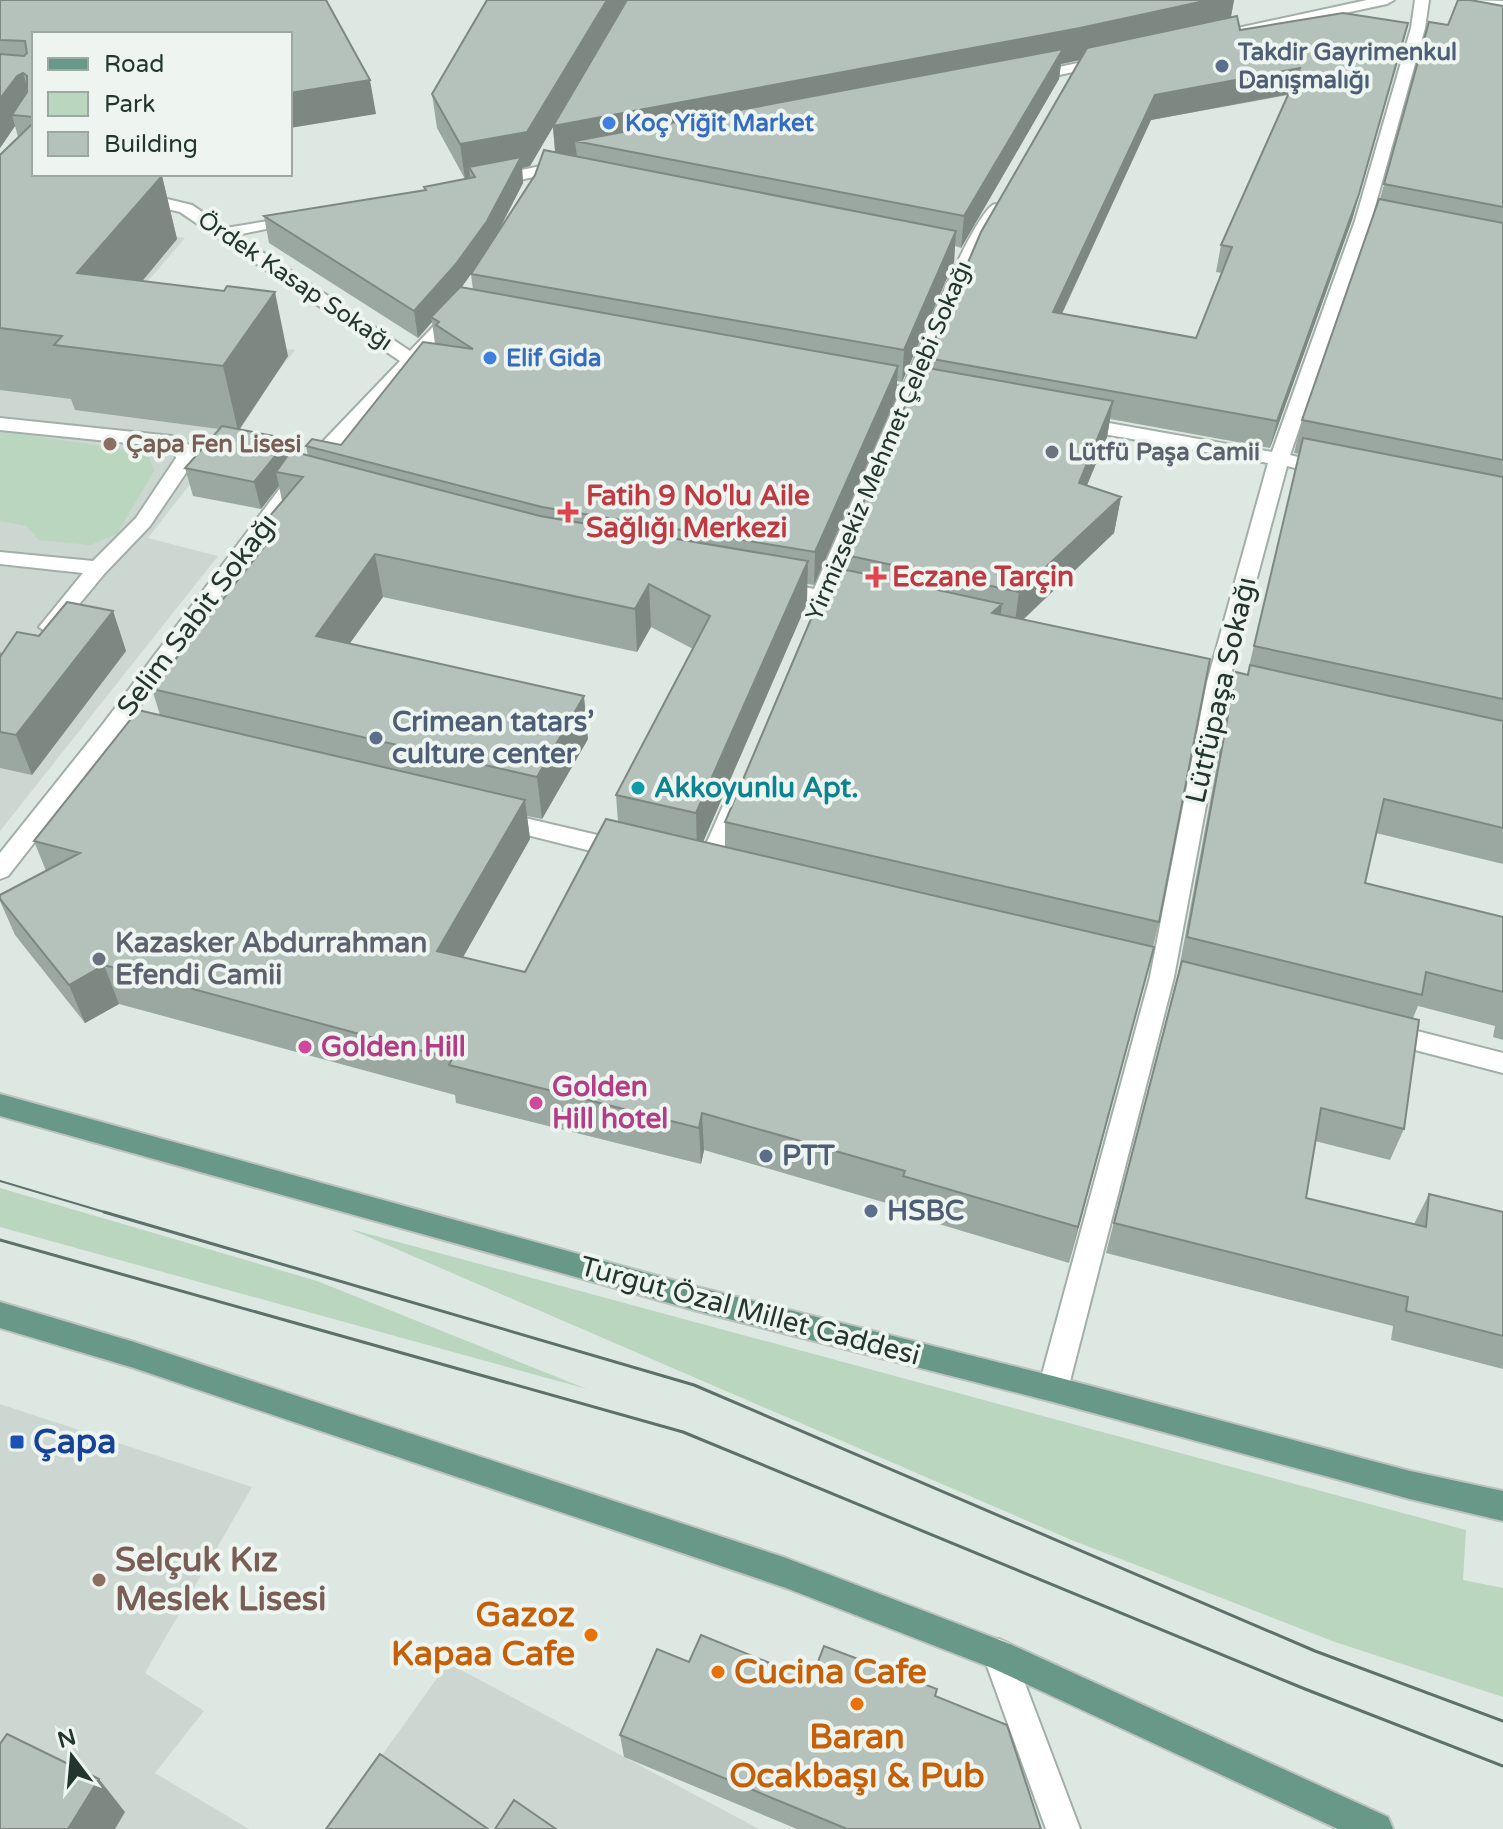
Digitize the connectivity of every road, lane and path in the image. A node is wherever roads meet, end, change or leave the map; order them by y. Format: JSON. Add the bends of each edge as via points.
{"nodes":[{"id":1,"x":1387,"y":0,"type":"edge"},
{"id":2,"x":1422,"y":0,"type":"edge"},
{"id":3,"x":1471,"y":0,"type":"edge"},
{"id":4,"x":1503,"y":5,"type":"edge"},
{"id":5,"x":1210,"y":38,"type":"edge"},
{"id":6,"x":1120,"y":58,"type":"edge"},
{"id":7,"x":1076,"y":68,"type":"junction"},
{"id":8,"x":1014,"y":80,"type":"edge"},
{"id":9,"x":1060,"y":95,"type":"edge"},
{"id":10,"x":584,"y":163,"type":"edge"},
{"id":11,"x":541,"y":165,"type":"junction"},
{"id":12,"x":584,"y":181,"type":"edge"},
{"id":13,"x":475,"y":184,"type":"edge"},
{"id":14,"x":1006,"y":190,"type":"edge"},
{"id":15,"x":124,"y":193,"type":"edge"},
{"id":16,"x":530,"y":194,"type":"edge"},
{"id":17,"x":318,"y":214,"type":"edge"},
{"id":18,"x":224,"y":233,"type":"junction"},
{"id":19,"x":467,"y":307,"type":"edge"},
{"id":20,"x":411,"y":360,"type":"junction"},
{"id":21,"x":846,"y":382,"type":"edge"},
{"id":22,"x":908,"y":393,"type":"junction"},
{"id":23,"x":954,"y":402,"type":"edge"},
{"id":24,"x":1063,"y":421,"type":"edge"},
{"id":25,"x":0,"y":424,"type":"edge"},
{"id":26,"x":1279,"y":459,"type":"junction"},
{"id":27,"x":1309,"y":465,"type":"edge"},
{"id":28,"x":294,"y":483,"type":"junction"},
{"id":29,"x":324,"y":491,"type":"edge"},
{"id":30,"x":0,"y":558,"type":"edge"},
{"id":31,"x":98,"y":568,"type":"junction"},
{"id":32,"x":760,"y":586,"type":"edge"},
{"id":33,"x":819,"y":604,"type":"junction"},
{"id":34,"x":868,"y":606,"type":"edge"},
{"id":35,"x":38,"y":642,"type":"edge"},
{"id":36,"x":111,"y":729,"type":"junction"},
{"id":37,"x":172,"y":743,"type":"edge"},
{"id":38,"x":743,"y":783,"type":"edge"},
{"id":39,"x":478,"y":815,"type":"edge"},
{"id":40,"x":646,"y":855,"type":"edge"},
{"id":41,"x":0,"y":870,"type":"edge"},
{"id":42,"x":737,"y":877,"type":"edge"},
{"id":43,"x":1363,"y":1028,"type":"edge"},
{"id":44,"x":1503,"y":1063,"type":"edge"},
{"id":45,"x":0,"y":1105,"type":"edge"},
{"id":46,"x":0,"y":1315,"type":"edge"},
{"id":47,"x":1053,"y":1389,"type":"junction"},
{"id":48,"x":1503,"y":1506,"type":"edge"},
{"id":49,"x":999,"y":1655,"type":"junction"},
{"id":50,"x":1063,"y":1829,"type":"edge"},
{"id":51,"x":1376,"y":1829,"type":"edge"}],
"edges":[{"from":1,"to":5,"type":"street"},
{"from":2,"to":26,"type":"street","name":"Lütfüpaşa Sokağı","via":[[1370,223]]},
{"from":3,"to":4,"type":"street"},
{"from":6,"to":7,"type":"street"},
{"from":7,"to":8,"type":"street"},
{"from":7,"to":9,"type":"street"},
{"from":10,"to":11,"type":"street"},
{"from":11,"to":12,"type":"street"},
{"from":11,"to":13,"type":"street"},
{"from":11,"to":16,"type":"street"},
{"from":14,"to":22,"type":"street","name":"Yirmizsekiz Mehmet Çelebi Sokağı","via":[[960,256]]},
{"from":15,"to":18,"type":"street","name":"Ördek Kasap Sokağı","via":[[186,208]]},
{"from":17,"to":18,"type":"street"},
{"from":18,"to":20,"type":"street","name":"Ördek Kasap Sokağı"},
{"from":19,"to":20,"type":"street","name":"Selim Sabit Sokağı"},
{"from":20,"to":28,"type":"street","name":"Selim Sabit Sokağı"},
{"from":21,"to":22,"type":"street"},
{"from":22,"to":23,"type":"street"},
{"from":22,"to":33,"type":"street","name":"Yirmizsekiz Mehmet Çelebi Sokağı"},
{"from":24,"to":26,"type":"street"},
{"from":25,"to":31,"type":"street","via":[[172,442],[184,450],[186,458],[143,522]]},
{"from":26,"to":27,"type":"street"},
{"from":26,"to":47,"type":"street","name":"Lütfüpaşa Sokağı","via":[[1218,682],[1162,977]]},
{"from":28,"to":29,"type":"street"},
{"from":28,"to":36,"type":"street","name":"Selim Sabit Sokağı"},
{"from":30,"to":31,"type":"street"},
{"from":31,"to":35,"type":"street"},
{"from":32,"to":33,"type":"street"},
{"from":33,"to":34,"type":"street"},
{"from":36,"to":37,"type":"street"},
{"from":36,"to":41,"type":"street","name":"Selim Sabit Sokağı"},
{"from":38,"to":42,"type":"street","via":[[699,868]]},
{"from":39,"to":40,"type":"street"},
{"from":43,"to":44,"type":"street"},
{"from":45,"to":47,"type":"main road","name":"Turgut Özal Millet Caddesi","via":[[701,1300]]},
{"from":46,"to":49,"type":"main road","via":[[756,1563]]},
{"from":47,"to":48,"type":"main road","name":"Turgut Özal Millet Caddesi"},
{"from":49,"to":50,"type":"street"},
{"from":49,"to":51,"type":"main road"}]}
